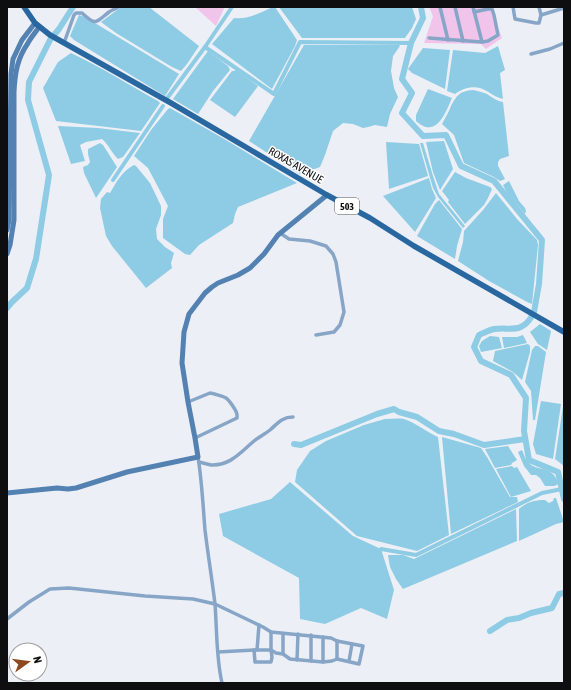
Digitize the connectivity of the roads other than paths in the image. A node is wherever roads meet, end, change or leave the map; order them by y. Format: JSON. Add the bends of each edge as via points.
{"nodes":[{"id":1,"x":24,"y":7,"type":"edge"},
{"id":2,"x":118,"y":7,"type":"edge"},
{"id":3,"x":440,"y":7,"type":"edge"},
{"id":4,"x":455,"y":7,"type":"edge"},
{"id":5,"x":473,"y":7,"type":"edge"},
{"id":6,"x":513,"y":7,"type":"edge"},
{"id":7,"x":539,"y":7,"type":"edge"},
{"id":8,"x":564,"y":8,"type":"edge"},
{"id":9,"x":474,"y":12,"type":"junction"},
{"id":10,"x":541,"y":15,"type":"junction"},
{"id":11,"x":37,"y":25,"type":"junction"},
{"id":12,"x":429,"y":38,"type":"dead end"},
{"id":13,"x":448,"y":40,"type":"junction"},
{"id":14,"x":464,"y":41,"type":"junction"},
{"id":15,"x":62,"y":42,"type":"junction"},
{"id":16,"x":482,"y":42,"type":"junction"},
{"id":17,"x":564,"y":43,"type":"edge"},
{"id":18,"x":532,"y":54,"type":"dead end"},
{"id":19,"x":327,"y":195,"type":"junction"},
{"id":20,"x":10,"y":198,"type":"edge"},
{"id":21,"x":7,"y":230,"type":"edge"},
{"id":22,"x":280,"y":233,"type":"junction"},
{"id":23,"x":7,"y":254,"type":"edge"},
{"id":24,"x":564,"y":332,"type":"edge"},
{"id":25,"x":316,"y":335,"type":"dead end"},
{"id":26,"x":188,"y":402,"type":"junction"},
{"id":27,"x":293,"y":417,"type":"dead end"},
{"id":28,"x":195,"y":438,"type":"junction"},
{"id":29,"x":198,"y":460,"type":"junction"},
{"id":30,"x":7,"y":493,"type":"edge"},
{"id":31,"x":215,"y":604,"type":"junction"},
{"id":32,"x":7,"y":619,"type":"edge"},
{"id":33,"x":259,"y":625,"type":"junction"},
{"id":34,"x":271,"y":632,"type":"junction"},
{"id":35,"x":283,"y":634,"type":"junction"},
{"id":36,"x":298,"y":634,"type":"junction"},
{"id":37,"x":311,"y":636,"type":"junction"},
{"id":38,"x":323,"y":637,"type":"junction"},
{"id":39,"x":337,"y":641,"type":"junction"},
{"id":40,"x":352,"y":644,"type":"junction"},
{"id":41,"x":256,"y":650,"type":"junction"},
{"id":42,"x":270,"y":650,"type":"junction"},
{"id":43,"x":218,"y":652,"type":"junction"},
{"id":44,"x":283,"y":654,"type":"junction"},
{"id":45,"x":337,"y":659,"type":"junction"},
{"id":46,"x":297,"y":660,"type":"junction"},
{"id":47,"x":311,"y":661,"type":"junction"},
{"id":48,"x":323,"y":662,"type":"junction"},
{"id":49,"x":349,"y":662,"type":"junction"},
{"id":50,"x":222,"y":683,"type":"edge"}],
"edges":[{"from":1,"to":11,"type":"main road","name":"ROXAS AVENUE","number":"503"},
{"from":2,"to":15,"type":"street","via":[[94,22],[82,13],[76,13]]},
{"from":3,"to":13,"type":"street"},
{"from":4,"to":14,"type":"street"},
{"from":5,"to":9,"type":"street"},
{"from":6,"to":10,"type":"street","via":[[515,19],[536,24],[539,23]]},
{"from":7,"to":10,"type":"street"},
{"from":8,"to":10,"type":"street"},
{"from":9,"to":16,"type":"street"},
{"from":9,"to":16,"type":"street","via":[[492,9],[494,15],[498,35]]},
{"from":11,"to":15,"type":"main road","name":"ROXAS AVENUE","number":"503"},
{"from":11,"to":20,"type":"street","via":[[16,60],[11,74]]},
{"from":12,"to":13,"type":"street"},
{"from":13,"to":14,"type":"street"},
{"from":14,"to":16,"type":"street"},
{"from":15,"to":19,"type":"main road","name":"ROXAS AVENUE","number":"503"},
{"from":17,"to":18,"type":"street"},
{"from":19,"to":22,"type":"street"},
{"from":19,"to":24,"type":"main road","name":"ROXAS AVENUE","number":"503"},
{"from":20,"to":21,"type":"street"},
{"from":20,"to":23,"type":"street","via":[[14,220]]},
{"from":22,"to":25,"type":"street","via":[[289,239],[326,246],[336,262],[344,312],[340,325],[334,332]]},
{"from":22,"to":26,"type":"street","via":[[257,261],[244,272],[212,287],[189,314],[184,332],[182,363]]},
{"from":26,"to":28,"type":"street"},
{"from":26,"to":28,"type":"street","via":[[213,393],[224,396],[237,414],[237,418]]},
{"from":27,"to":29,"type":"street","via":[[283,418],[232,460],[211,465]]},
{"from":28,"to":29,"type":"street"},
{"from":29,"to":30,"type":"street","via":[[127,472],[76,488]]},
{"from":29,"to":31,"type":"street"},
{"from":31,"to":32,"type":"street","via":[[193,599],[69,588],[50,589]]},
{"from":31,"to":33,"type":"street"},
{"from":31,"to":43,"type":"street"},
{"from":33,"to":34,"type":"street"},
{"from":33,"to":41,"type":"street"},
{"from":34,"to":35,"type":"street"},
{"from":34,"to":42,"type":"street"},
{"from":35,"to":36,"type":"street"},
{"from":35,"to":44,"type":"street"},
{"from":36,"to":37,"type":"street"},
{"from":36,"to":46,"type":"street"},
{"from":37,"to":38,"type":"street"},
{"from":37,"to":47,"type":"street"},
{"from":38,"to":39,"type":"street"},
{"from":38,"to":48,"type":"street"},
{"from":39,"to":40,"type":"street"},
{"from":39,"to":45,"type":"street"},
{"from":40,"to":49,"type":"street"},
{"from":40,"to":49,"type":"street","via":[[363,646],[359,664]]},
{"from":41,"to":42,"type":"street"},
{"from":41,"to":42,"type":"street","via":[[255,662],[271,662]]},
{"from":41,"to":43,"type":"street"},
{"from":42,"to":44,"type":"street"},
{"from":43,"to":50,"type":"street"},
{"from":44,"to":46,"type":"street"},
{"from":45,"to":48,"type":"street"},
{"from":45,"to":49,"type":"street"},
{"from":46,"to":47,"type":"street"},
{"from":47,"to":48,"type":"street"}]}
